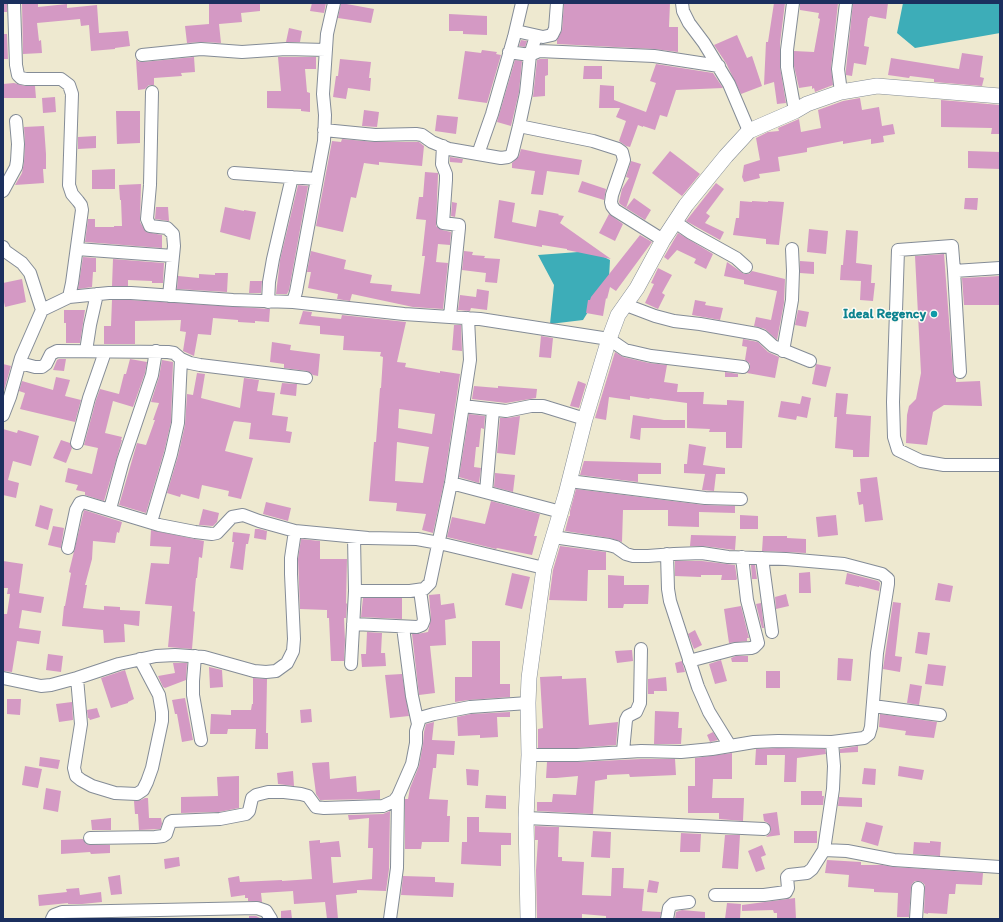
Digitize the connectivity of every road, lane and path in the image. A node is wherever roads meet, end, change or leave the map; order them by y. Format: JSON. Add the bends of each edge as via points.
{"nodes":[{"id":1,"x":14,"y":3,"type":"edge"},
{"id":2,"x":334,"y":3,"type":"edge"},
{"id":3,"x":522,"y":3,"type":"edge"},
{"id":4,"x":556,"y":3,"type":"edge"},
{"id":5,"x":682,"y":3,"type":"edge"},
{"id":6,"x":793,"y":3,"type":"edge"},
{"id":7,"x":846,"y":3,"type":"edge"},
{"id":8,"x":516,"y":31,"type":"junction"},
{"id":9,"x":536,"y":36,"type":"junction"},
{"id":10,"x":326,"y":50,"type":"junction"},
{"id":11,"x":510,"y":52,"type":"junction"},
{"id":12,"x":142,"y":55,"type":"dead end"},
{"id":13,"x":530,"y":55,"type":"junction"},
{"id":14,"x":719,"y":66,"type":"junction"},
{"id":15,"x":152,"y":92,"type":"dead end"},
{"id":16,"x":842,"y":92,"type":"junction"},
{"id":17,"x":1000,"y":96,"type":"edge"},
{"id":18,"x":795,"y":110,"type":"junction"},
{"id":19,"x":16,"y":121,"type":"dead end"},
{"id":20,"x":519,"y":126,"type":"junction"},
{"id":21,"x":324,"y":130,"type":"junction"},
{"id":22,"x":750,"y":132,"type":"junction"},
{"id":23,"x":443,"y":146,"type":"junction"},
{"id":24,"x":478,"y":154,"type":"junction"},
{"id":25,"x":234,"y":172,"type":"dead end"},
{"id":26,"x":292,"y":177,"type":"junction"},
{"id":27,"x":317,"y":179,"type":"junction"},
{"id":28,"x":3,"y":191,"type":"edge"},
{"id":29,"x":675,"y":222,"type":"junction"},
{"id":30,"x":663,"y":240,"type":"junction"},
{"id":31,"x":77,"y":249,"type":"junction"},
{"id":32,"x":792,"y":249,"type":"dead end"},
{"id":33,"x":4,"y":250,"type":"edge"},
{"id":34,"x":173,"y":256,"type":"junction"},
{"id":35,"x":746,"y":267,"type":"dead end"},
{"id":36,"x":1000,"y":268,"type":"edge"},
{"id":37,"x":954,"y":271,"type":"junction"},
{"id":38,"x":97,"y":294,"type":"junction"},
{"id":39,"x":169,"y":296,"type":"junction"},
{"id":40,"x":69,"y":297,"type":"junction"},
{"id":41,"x":268,"y":302,"type":"junction"},
{"id":42,"x":293,"y":302,"type":"junction"},
{"id":43,"x":626,"y":305,"type":"junction"},
{"id":44,"x":42,"y":310,"type":"junction"},
{"id":45,"x":450,"y":316,"type":"junction"},
{"id":46,"x":468,"y":318,"type":"junction"},
{"id":47,"x":608,"y":338,"type":"junction"},
{"id":48,"x":86,"y":351,"type":"junction"},
{"id":49,"x":156,"y":351,"type":"junction"},
{"id":50,"x":783,"y":351,"type":"junction"},
{"id":51,"x":105,"y":352,"type":"junction"},
{"id":52,"x":181,"y":359,"type":"junction"},
{"id":53,"x":810,"y":361,"type":"dead end"},
{"id":54,"x":20,"y":363,"type":"junction"},
{"id":55,"x":743,"y":367,"type":"dead end"},
{"id":56,"x":960,"y":372,"type":"dead end"},
{"id":57,"x":306,"y":378,"type":"dead end"},
{"id":58,"x":463,"y":406,"type":"junction"},
{"id":59,"x":493,"y":410,"type":"junction"},
{"id":60,"x":3,"y":415,"type":"edge"},
{"id":61,"x":585,"y":419,"type":"junction"},
{"id":62,"x":77,"y":444,"type":"dead end"},
{"id":63,"x":1000,"y":465,"type":"edge"},
{"id":64,"x":569,"y":481,"type":"junction"},
{"id":65,"x":451,"y":483,"type":"junction"},
{"id":66,"x":486,"y":492,"type":"junction"},
{"id":67,"x":741,"y":499,"type":"dead end"},
{"id":68,"x":110,"y":509,"type":"junction"},
{"id":69,"x":561,"y":512,"type":"junction"},
{"id":70,"x":151,"y":522,"type":"junction"},
{"id":71,"x":295,"y":531,"type":"junction"},
{"id":72,"x":354,"y":537,"type":"junction"},
{"id":73,"x":553,"y":537,"type":"junction"},
{"id":74,"x":439,"y":543,"type":"junction"},
{"id":75,"x":68,"y":548,"type":"dead end"},
{"id":76,"x":667,"y":554,"type":"junction"},
{"id":77,"x":742,"y":557,"type":"junction"},
{"id":78,"x":762,"y":558,"type":"junction"},
{"id":79,"x":544,"y":568,"type":"junction"},
{"id":80,"x":355,"y":590,"type":"junction"},
{"id":81,"x":420,"y":590,"type":"junction"},
{"id":82,"x":353,"y":624,"type":"junction"},
{"id":83,"x":403,"y":627,"type":"junction"},
{"id":84,"x":772,"y":632,"type":"dead end"},
{"id":85,"x":641,"y":649,"type":"dead end"},
{"id":86,"x":195,"y":656,"type":"junction"},
{"id":87,"x":140,"y":659,"type":"junction"},
{"id":88,"x":690,"y":661,"type":"junction"},
{"id":89,"x":351,"y":664,"type":"dead end"},
{"id":90,"x":3,"y":678,"type":"edge"},
{"id":91,"x":77,"y":678,"type":"junction"},
{"id":92,"x":528,"y":703,"type":"junction"},
{"id":93,"x":873,"y":706,"type":"junction"},
{"id":94,"x":940,"y":715,"type":"dead end"},
{"id":95,"x":418,"y":724,"type":"junction"},
{"id":96,"x":201,"y":740,"type":"dead end"},
{"id":97,"x":832,"y":742,"type":"junction"},
{"id":98,"x":730,"y":746,"type":"junction"},
{"id":99,"x":623,"y":752,"type":"junction"},
{"id":100,"x":529,"y":755,"type":"junction"},
{"id":101,"x":398,"y":796,"type":"junction"},
{"id":102,"x":526,"y":818,"type":"junction"},
{"id":103,"x":764,"y":829,"type":"dead end"},
{"id":104,"x":90,"y":838,"type":"dead end"},
{"id":105,"x":824,"y":850,"type":"junction"},
{"id":106,"x":1000,"y":867,"type":"edge"},
{"id":107,"x":918,"y":888,"type":"dead end"},
{"id":108,"x":715,"y":895,"type":"dead end"},
{"id":109,"x":689,"y":902,"type":"dead end"},
{"id":110,"x":170,"y":915,"type":"edge"},
{"id":111,"x":52,"y":919,"type":"edge"},
{"id":112,"x":271,"y":919,"type":"edge"},
{"id":113,"x":390,"y":919,"type":"edge"},
{"id":114,"x":528,"y":919,"type":"edge"},
{"id":115,"x":667,"y":919,"type":"edge"},
{"id":116,"x":916,"y":919,"type":"edge"}],
"edges":[{"from":1,"to":31,"type":"street","via":[[18,75],[26,79],[61,79],[71,88],[69,184],[82,210]]},
{"from":2,"to":10,"type":"street"},
{"from":3,"to":8,"type":"street"},
{"from":4,"to":9,"type":"street","via":[[554,33],[548,37]]},
{"from":5,"to":14,"type":"street","via":[[689,23]]},
{"from":6,"to":18,"type":"street","via":[[787,67]]},
{"from":7,"to":16,"type":"street","via":[[838,69]]},
{"from":8,"to":9,"type":"street"},
{"from":8,"to":11,"type":"street"},
{"from":9,"to":13,"type":"street"},
{"from":10,"to":12,"type":"street","via":[[242,52],[201,49]]},
{"from":10,"to":21,"type":"street"},
{"from":11,"to":13,"type":"street"},
{"from":11,"to":24,"type":"street"},
{"from":13,"to":14,"type":"street","via":[[539,51],[654,56]]},
{"from":13,"to":20,"type":"street"},
{"from":14,"to":22,"type":"street"},
{"from":15,"to":34,"type":"street","via":[[147,219],[150,226],[167,228],[170,231],[174,239]]},
{"from":16,"to":17,"type":"main road","via":[[877,86]]},
{"from":16,"to":18,"type":"main road"},
{"from":18,"to":22,"type":"main road"},
{"from":19,"to":28,"type":"street","via":[[16,167]]},
{"from":20,"to":24,"type":"street","via":[[512,154],[508,157]]},
{"from":20,"to":30,"type":"street","via":[[593,141],[622,152],[624,160],[612,195],[612,206]]},
{"from":21,"to":23,"type":"street","via":[[416,134]]},
{"from":21,"to":27,"type":"street"},
{"from":22,"to":29,"type":"main road","via":[[726,156]]},
{"from":23,"to":24,"type":"street"},
{"from":23,"to":45,"type":"street","via":[[442,164],[446,174],[443,223],[459,225]]},
{"from":25,"to":26,"type":"street"},
{"from":26,"to":27,"type":"street"},
{"from":26,"to":41,"type":"street","via":[[273,259]]},
{"from":27,"to":42,"type":"street"},
{"from":29,"to":30,"type":"main road"},
{"from":29,"to":35,"type":"street","via":[[736,258]]},
{"from":30,"to":43,"type":"main road"},
{"from":31,"to":34,"type":"street"},
{"from":31,"to":40,"type":"street"},
{"from":32,"to":50,"type":"street","via":[[792,300]]},
{"from":33,"to":44,"type":"street","via":[[22,263],[30,273]]},
{"from":34,"to":39,"type":"street"},
{"from":36,"to":37,"type":"street"},
{"from":37,"to":56,"type":"street"},
{"from":37,"to":63,"type":"street","via":[[952,246],[898,250],[894,437],[898,450],[921,462]]},
{"from":38,"to":39,"type":"street"},
{"from":38,"to":40,"type":"street"},
{"from":38,"to":48,"type":"street"},
{"from":39,"to":41,"type":"street"},
{"from":40,"to":44,"type":"street"},
{"from":41,"to":42,"type":"street"},
{"from":42,"to":45,"type":"street","via":[[404,314]]},
{"from":43,"to":47,"type":"main road","via":[[618,315]]},
{"from":43,"to":50,"type":"street","via":[[674,321],[757,334]]},
{"from":44,"to":54,"type":"street"},
{"from":45,"to":46,"type":"street"},
{"from":46,"to":47,"type":"street"},
{"from":46,"to":58,"type":"street","via":[[470,360]]},
{"from":47,"to":55,"type":"street","via":[[625,350],[637,353]]},
{"from":47,"to":61,"type":"main road"},
{"from":48,"to":51,"type":"street"},
{"from":48,"to":54,"type":"street","via":[[54,352],[42,367]]},
{"from":49,"to":51,"type":"street"},
{"from":49,"to":52,"type":"street","via":[[174,353]]},
{"from":49,"to":68,"type":"street","via":[[150,382],[123,460]]},
{"from":50,"to":53,"type":"street"},
{"from":51,"to":62,"type":"street"},
{"from":52,"to":57,"type":"street","via":[[200,365]]},
{"from":52,"to":70,"type":"street","via":[[178,423]]},
{"from":54,"to":60,"type":"street"},
{"from":58,"to":59,"type":"street"},
{"from":58,"to":65,"type":"street"},
{"from":59,"to":61,"type":"street","via":[[506,411],[543,406]]},
{"from":59,"to":66,"type":"street"},
{"from":61,"to":64,"type":"main road"},
{"from":64,"to":67,"type":"street","via":[[705,498]]},
{"from":64,"to":69,"type":"main road"},
{"from":65,"to":66,"type":"street"},
{"from":65,"to":74,"type":"street"},
{"from":66,"to":69,"type":"street"},
{"from":68,"to":70,"type":"street"},
{"from":68,"to":75,"type":"street","via":[[80,503],[76,510]]},
{"from":69,"to":73,"type":"main road"},
{"from":70,"to":71,"type":"street","via":[[176,529],[212,534],[217,533],[232,517],[243,515]]},
{"from":71,"to":72,"type":"street"},
{"from":71,"to":86,"type":"street","via":[[291,558],[294,639],[293,652],[287,663],[276,670],[266,672]]},
{"from":72,"to":74,"type":"street","via":[[417,539]]},
{"from":72,"to":80,"type":"street"},
{"from":73,"to":76,"type":"street","via":[[609,545],[633,556]]},
{"from":73,"to":79,"type":"main road"},
{"from":74,"to":79,"type":"street"},
{"from":74,"to":81,"type":"street","via":[[430,583],[428,587]]},
{"from":76,"to":77,"type":"street","via":[[702,553]]},
{"from":76,"to":88,"type":"street","via":[[670,601]]},
{"from":77,"to":78,"type":"street"},
{"from":77,"to":88,"type":"street","via":[[747,600],[758,643],[751,648],[735,649]]},
{"from":78,"to":84,"type":"street"},
{"from":78,"to":93,"type":"street","via":[[844,564],[886,576],[888,584],[877,653]]},
{"from":79,"to":92,"type":"main road"},
{"from":80,"to":81,"type":"street"},
{"from":80,"to":82,"type":"street"},
{"from":81,"to":83,"type":"street","via":[[424,620],[422,625]]},
{"from":82,"to":83,"type":"street"},
{"from":82,"to":89,"type":"street"},
{"from":83,"to":95,"type":"street"},
{"from":85,"to":99,"type":"street","via":[[640,703],[636,712],[626,720]]},
{"from":86,"to":87,"type":"street","via":[[175,655]]},
{"from":86,"to":96,"type":"street","via":[[193,695]]},
{"from":87,"to":91,"type":"street"},
{"from":87,"to":91,"type":"street","via":[[159,695],[162,721],[152,768],[143,790],[137,794],[115,793],[92,786],[76,776],[74,768],[81,724]]},
{"from":88,"to":98,"type":"street","via":[[704,701]]},
{"from":90,"to":91,"type":"street","via":[[41,686]]},
{"from":92,"to":95,"type":"street","via":[[450,711],[420,718]]},
{"from":92,"to":100,"type":"main road"},
{"from":93,"to":94,"type":"street"},
{"from":93,"to":97,"type":"street","via":[[869,734],[864,738]]},
{"from":95,"to":101,"type":"street","via":[[413,759]]},
{"from":97,"to":98,"type":"street","via":[[766,741]]},
{"from":97,"to":105,"type":"street","via":[[833,789]]},
{"from":98,"to":99,"type":"street","via":[[681,752]]},
{"from":99,"to":100,"type":"street"},
{"from":100,"to":102,"type":"main road"},
{"from":101,"to":104,"type":"street","via":[[383,806],[324,808],[316,807],[308,796],[268,792],[252,798],[246,814],[220,819],[172,821],[163,836]]},
{"from":101,"to":113,"type":"street","via":[[397,868]]},
{"from":102,"to":103,"type":"street"},
{"from":102,"to":114,"type":"main road"},
{"from":105,"to":106,"type":"street","via":[[847,851],[894,860]]},
{"from":105,"to":108,"type":"street","via":[[807,873],[786,877],[786,892],[764,895]]},
{"from":107,"to":116,"type":"street"},
{"from":109,"to":115,"type":"street","via":[[673,904],[669,908]]},
{"from":110,"to":111,"type":"street","via":[[62,912],[54,915]]},
{"from":110,"to":112,"type":"street","via":[[257,908],[266,911]]}]}
